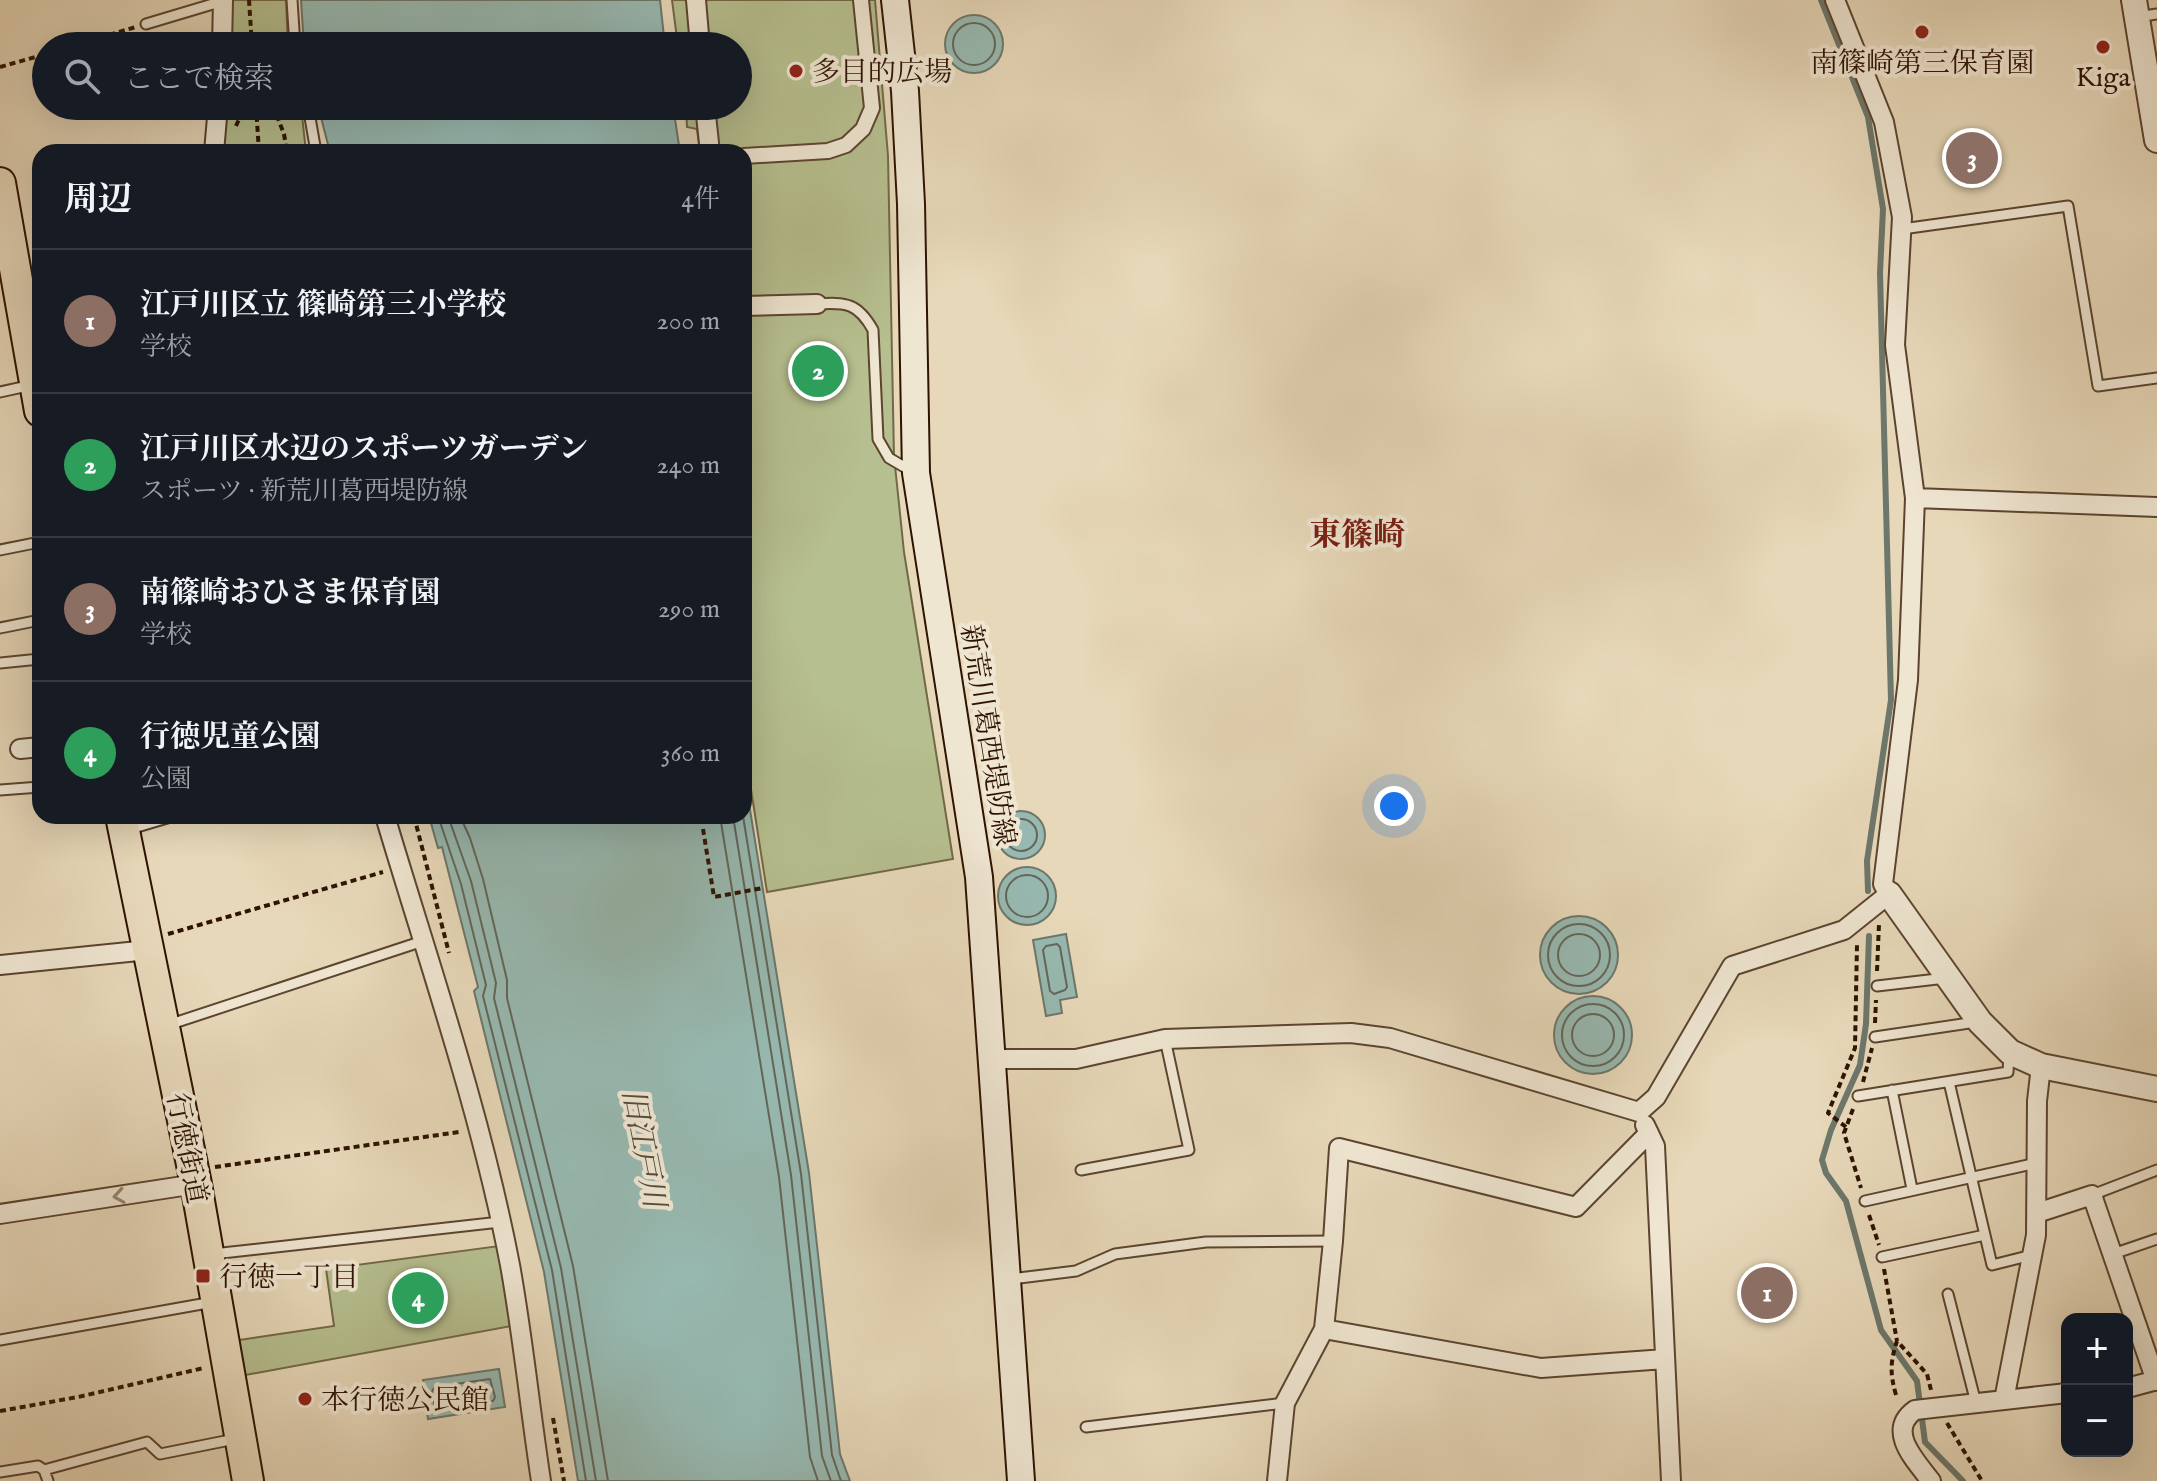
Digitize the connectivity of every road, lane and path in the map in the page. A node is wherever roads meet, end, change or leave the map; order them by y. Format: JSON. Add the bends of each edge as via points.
{"nodes":[{"id":1,"x":223,"y":0,"type":"edge"},
{"id":2,"x":249,"y":0,"type":"edge"},
{"id":3,"x":292,"y":0,"type":"edge"},
{"id":4,"x":696,"y":0,"type":"edge"},
{"id":5,"x":861,"y":0,"type":"edge"},
{"id":6,"x":895,"y":0,"type":"edge"},
{"id":7,"x":1835,"y":0,"type":"edge"},
{"id":8,"x":2143,"y":10,"type":"edge"},
{"id":9,"x":146,"y":24,"type":"joint"},
{"id":10,"x":119,"y":32,"type":"edge"},
{"id":11,"x":222,"y":32,"type":"edge"},
{"id":12,"x":251,"y":32,"type":"edge"},
{"id":13,"x":294,"y":32,"type":"edge"},
{"id":14,"x":699,"y":32,"type":"edge"},
{"id":15,"x":32,"y":58,"type":"edge"},
{"id":16,"x":0,"y":67,"type":"edge"},
{"id":17,"x":2153,"y":83,"type":"edge"},
{"id":18,"x":217,"y":120,"type":"edge"},
{"id":19,"x":239,"y":120,"type":"edge"},
{"id":20,"x":257,"y":120,"type":"edge"},
{"id":21,"x":278,"y":120,"type":"edge"},
{"id":22,"x":310,"y":120,"type":"edge"},
{"id":23,"x":707,"y":120,"type":"edge"},
{"id":24,"x":235,"y":128,"type":"dead end"},
{"id":25,"x":235,"y":139,"type":"dead end"},
{"id":26,"x":2157,"y":140,"type":"edge"},
{"id":27,"x":215,"y":144,"type":"edge"},
{"id":28,"x":235,"y":144,"type":"edge"},
{"id":29,"x":259,"y":144,"type":"edge"},
{"id":30,"x":286,"y":144,"type":"edge"},
{"id":31,"x":315,"y":144,"type":"edge"},
{"id":32,"x":709,"y":144,"type":"edge"},
{"id":33,"x":752,"y":156,"type":"edge"},
{"id":34,"x":0,"y":183,"type":"edge"},
{"id":35,"x":1902,"y":229,"type":"junction"},
{"id":36,"x":817,"y":304,"type":"joint"},
{"id":37,"x":752,"y":306,"type":"edge"},
{"id":38,"x":32,"y":364,"type":"edge"},
{"id":39,"x":2157,"y":378,"type":"edge"},
{"id":40,"x":0,"y":392,"type":"edge"},
{"id":41,"x":32,"y":397,"type":"edge"},
{"id":42,"x":916,"y":473,"type":"junction"},
{"id":43,"x":1915,"y":498,"type":"junction"},
{"id":44,"x":2157,"y":507,"type":"edge"},
{"id":45,"x":32,"y":544,"type":"edge"},
{"id":46,"x":0,"y":550,"type":"edge"},
{"id":47,"x":32,"y":622,"type":"edge"},
{"id":48,"x":0,"y":628,"type":"edge"},
{"id":49,"x":32,"y":660,"type":"edge"},
{"id":50,"x":0,"y":663,"type":"edge"},
{"id":51,"x":32,"y":748,"type":"edge"},
{"id":52,"x":20,"y":749,"type":"dead end"},
{"id":53,"x":32,"y":788,"type":"edge"},
{"id":54,"x":0,"y":790,"type":"edge"},
{"id":55,"x":122,"y":824,"type":"edge"},
{"id":56,"x":387,"y":824,"type":"edge"},
{"id":57,"x":703,"y":829,"type":"dead end"},
{"id":58,"x":400,"y":867,"type":"junction"},
{"id":59,"x":763,"y":888,"type":"dead end"},
{"id":60,"x":1889,"y":894,"type":"junction"},
{"id":61,"x":1868,"y":928,"type":"dead end"},
{"id":62,"x":1857,"y":936,"type":"dead end"},
{"id":63,"x":423,"y":941,"type":"junction"},
{"id":64,"x":147,"y":946,"type":"junction"},
{"id":65,"x":0,"y":965,"type":"edge"},
{"id":66,"x":1949,"y":978,"type":"junction"},
{"id":67,"x":1877,"y":986,"type":"junction"},
{"id":68,"x":1980,"y":1022,"type":"junction"},
{"id":69,"x":164,"y":1026,"type":"junction"},
{"id":70,"x":1875,"y":1037,"type":"junction"},
{"id":71,"x":1165,"y":1039,"type":"junction"},
{"id":72,"x":2010,"y":1052,"type":"junction"},
{"id":73,"x":991,"y":1059,"type":"junction"},
{"id":74,"x":2041,"y":1066,"type":"junction"},
{"id":75,"x":1949,"y":1082,"type":"junction"},
{"id":76,"x":2157,"y":1089,"type":"edge"},
{"id":77,"x":1892,"y":1090,"type":"junction"},
{"id":78,"x":1858,"y":1096,"type":"junction"},
{"id":79,"x":1639,"y":1112,"type":"junction"},
{"id":80,"x":1846,"y":1127,"type":"junction"},
{"id":81,"x":478,"y":1129,"type":"junction"},
{"id":82,"x":1649,"y":1133,"type":"junction"},
{"id":83,"x":2037,"y":1163,"type":"junction"},
{"id":84,"x":1081,"y":1170,"type":"dead end"},
{"id":85,"x":2157,"y":1170,"type":"edge"},
{"id":86,"x":1971,"y":1176,"type":"junction"},
{"id":87,"x":195,"y":1177,"type":"junction"},
{"id":88,"x":1912,"y":1189,"type":"junction"},
{"id":89,"x":2092,"y":1195,"type":"junction"},
{"id":90,"x":1865,"y":1201,"type":"junction"},
{"id":91,"x":2037,"y":1213,"type":"junction"},
{"id":92,"x":0,"y":1214,"type":"edge"},
{"id":93,"x":500,"y":1222,"type":"junction"},
{"id":94,"x":1985,"y":1235,"type":"junction"},
{"id":95,"x":2157,"y":1239,"type":"edge"},
{"id":96,"x":1333,"y":1241,"type":"junction"},
{"id":97,"x":2113,"y":1254,"type":"junction"},
{"id":98,"x":208,"y":1255,"type":"junction"},
{"id":99,"x":2033,"y":1255,"type":"junction"},
{"id":100,"x":1882,"y":1257,"type":"junction"},
{"id":101,"x":1007,"y":1279,"type":"junction"},
{"id":102,"x":1948,"y":1294,"type":"dead end"},
{"id":103,"x":216,"y":1301,"type":"junction"},
{"id":104,"x":1324,"y":1329,"type":"junction"},
{"id":105,"x":0,"y":1340,"type":"edge"},
{"id":106,"x":1897,"y":1341,"type":"junction"},
{"id":107,"x":1665,"y":1359,"type":"junction"},
{"id":108,"x":226,"y":1363,"type":"junction"},
{"id":109,"x":2156,"y":1381,"type":"edge"},
{"id":110,"x":2133,"y":1387,"type":"edge"},
{"id":111,"x":2061,"y":1394,"type":"edge"},
{"id":112,"x":1896,"y":1395,"type":"dead end"},
{"id":113,"x":2004,"y":1400,"type":"junction"},
{"id":114,"x":1285,"y":1403,"type":"junction"},
{"id":115,"x":1976,"y":1403,"type":"junction"},
{"id":116,"x":1926,"y":1408,"type":"junction"},
{"id":117,"x":0,"y":1411,"type":"edge"},
{"id":118,"x":1086,"y":1427,"type":"dead end"},
{"id":119,"x":241,"y":1438,"type":"junction"},
{"id":120,"x":44,"y":1470,"type":"junction"},
{"id":121,"x":0,"y":1472,"type":"edge"},
{"id":122,"x":48,"y":1481,"type":"edge"},
{"id":123,"x":248,"y":1481,"type":"edge"},
{"id":124,"x":541,"y":1481,"type":"edge"},
{"id":125,"x":1021,"y":1481,"type":"edge"},
{"id":126,"x":1277,"y":1481,"type":"edge"},
{"id":127,"x":1671,"y":1481,"type":"edge"},
{"id":128,"x":1931,"y":1481,"type":"edge"},
{"id":129,"x":1982,"y":1481,"type":"edge"}],
"edges":[{"from":1,"to":9,"type":"lane"},
{"from":1,"to":11,"type":"street"},
{"from":2,"to":12,"type":"path"},
{"from":3,"to":13,"type":"lane"},
{"from":4,"to":14,"type":"street"},
{"from":5,"to":33,"type":"street","via":[[872,108],[863,129],[846,145],[828,151]]},
{"from":6,"to":42,"type":"main road","name":"新荒川葛西堤防線","via":[[911,204]]},
{"from":7,"to":35,"type":"street","via":[[1884,122]]},
{"from":8,"to":17,"type":"street"},
{"from":9,"to":10,"type":"path"},
{"from":15,"to":16,"type":"path"},
{"from":17,"to":26,"type":"street"},
{"from":18,"to":27,"type":"street"},
{"from":19,"to":24,"type":"path"},
{"from":20,"to":29,"type":"path"},
{"from":21,"to":30,"type":"path"},
{"from":22,"to":31,"type":"lane"},
{"from":23,"to":32,"type":"street"},
{"from":25,"to":28,"type":"path"},
{"from":34,"to":38,"type":"main road"},
{"from":35,"to":39,"type":"lane","via":[[2068,206],[2098,386]]},
{"from":35,"to":43,"type":"street","via":[[1895,345]]},
{"from":36,"to":37,"type":"street"},
{"from":36,"to":42,"type":"lane","via":[[851,306],[866,318],[873,330],[878,439],[889,458]]},
{"from":40,"to":41,"type":"lane"},
{"from":42,"to":73,"type":"main road","name":"新荒川葛西堤防線","via":[[979,877]]},
{"from":43,"to":44,"type":"street"},
{"from":43,"to":60,"type":"street","via":[[1908,680],[1883,884]]},
{"from":45,"to":46,"type":"lane"},
{"from":47,"to":48,"type":"lane"},
{"from":49,"to":50,"type":"lane"},
{"from":51,"to":52,"type":"street"},
{"from":53,"to":54,"type":"lane"},
{"from":55,"to":64,"type":"main road","name":"行徳街道"},
{"from":56,"to":58,"type":"street"},
{"from":57,"to":59,"type":"path","via":[[714,897]]},
{"from":58,"to":63,"type":"street"},
{"from":58,"to":64,"type":"path"},
{"from":60,"to":66,"type":"street"},
{"from":60,"to":79,"type":"street","via":[[1844,930],[1732,966],[1656,1097]]},
{"from":61,"to":67,"type":"path","via":[[1879,921]]},
{"from":62,"to":80,"type":"path","via":[[1855,1048],[1828,1113]]},
{"from":63,"to":69,"type":"lane"},
{"from":63,"to":81,"type":"street"},
{"from":64,"to":65,"type":"street"},
{"from":64,"to":69,"type":"main road","name":"行徳街道"},
{"from":66,"to":67,"type":"lane"},
{"from":66,"to":68,"type":"street"},
{"from":67,"to":70,"type":"path"},
{"from":68,"to":70,"type":"lane"},
{"from":68,"to":72,"type":"street"},
{"from":69,"to":87,"type":"main road","name":"行徳街道"},
{"from":70,"to":78,"type":"path"},
{"from":71,"to":73,"type":"street","via":[[1076,1059]]},
{"from":71,"to":79,"type":"street","via":[[1351,1033],[1390,1038]]},
{"from":71,"to":84,"type":"lane","via":[[1189,1150]]},
{"from":72,"to":74,"type":"street"},
{"from":72,"to":75,"type":"lane","via":[[2008,1072]]},
{"from":73,"to":101,"type":"main road","name":"新荒川葛西堤防線"},
{"from":74,"to":76,"type":"street"},
{"from":74,"to":83,"type":"street"},
{"from":75,"to":77,"type":"lane"},
{"from":75,"to":86,"type":"lane"},
{"from":77,"to":78,"type":"lane"},
{"from":77,"to":88,"type":"lane"},
{"from":78,"to":80,"type":"path"},
{"from":79,"to":82,"type":"street"},
{"from":80,"to":90,"type":"path"},
{"from":81,"to":87,"type":"path"},
{"from":81,"to":93,"type":"street"},
{"from":82,"to":96,"type":"street","via":[[1576,1207],[1339,1148]]},
{"from":82,"to":107,"type":"street","via":[[1655,1146]]},
{"from":83,"to":86,"type":"lane"},
{"from":83,"to":91,"type":"street"},
{"from":85,"to":89,"type":"lane"},
{"from":86,"to":88,"type":"lane"},
{"from":86,"to":94,"type":"lane"},
{"from":87,"to":92,"type":"street","one_way":true},
{"from":87,"to":98,"type":"main road","name":"行徳街道"},
{"from":88,"to":90,"type":"lane"},
{"from":89,"to":91,"type":"street"},
{"from":89,"to":97,"type":"street"},
{"from":90,"to":100,"type":"path"},
{"from":91,"to":99,"type":"street"},
{"from":93,"to":98,"type":"lane"},
{"from":93,"to":124,"type":"street"},
{"from":94,"to":99,"type":"lane","via":[[1992,1265]]},
{"from":94,"to":100,"type":"lane"},
{"from":95,"to":97,"type":"lane"},
{"from":96,"to":101,"type":"lane","via":[[1206,1242],[1115,1254],[1076,1271]]},
{"from":96,"to":104,"type":"street"},
{"from":97,"to":109,"type":"street"},
{"from":98,"to":103,"type":"main road","name":"行徳街道"},
{"from":99,"to":113,"type":"street"},
{"from":100,"to":106,"type":"path"},
{"from":101,"to":125,"type":"main road","name":"新荒川葛西堤防線"},
{"from":102,"to":115,"type":"lane"},
{"from":103,"to":105,"type":"lane"},
{"from":103,"to":108,"type":"main road","name":"行徳街道"},
{"from":104,"to":107,"type":"street","via":[[1541,1368]]},
{"from":104,"to":114,"type":"street"},
{"from":106,"to":112,"type":"path","via":[[1890,1374]]},
{"from":106,"to":116,"type":"path","via":[[1927,1374]]},
{"from":107,"to":127,"type":"street"},
{"from":108,"to":117,"type":"path"},
{"from":108,"to":119,"type":"main road","name":"行徳街道"},
{"from":109,"to":110,"type":"street"},
{"from":111,"to":113,"type":"street"},
{"from":113,"to":115,"type":"street"},
{"from":114,"to":118,"type":"lane"},
{"from":114,"to":126,"type":"street"},
{"from":115,"to":116,"type":"street"},
{"from":116,"to":128,"type":"street","via":[[1908,1415],[1901,1426],[1903,1440]]},
{"from":116,"to":129,"type":"path"},
{"from":119,"to":120,"type":"lane","via":[[160,1454],[147,1442]]},
{"from":119,"to":123,"type":"main road","name":"行徳街道"},
{"from":120,"to":121,"type":"lane","via":[[38,1466]]},
{"from":120,"to":122,"type":"lane"}]}
